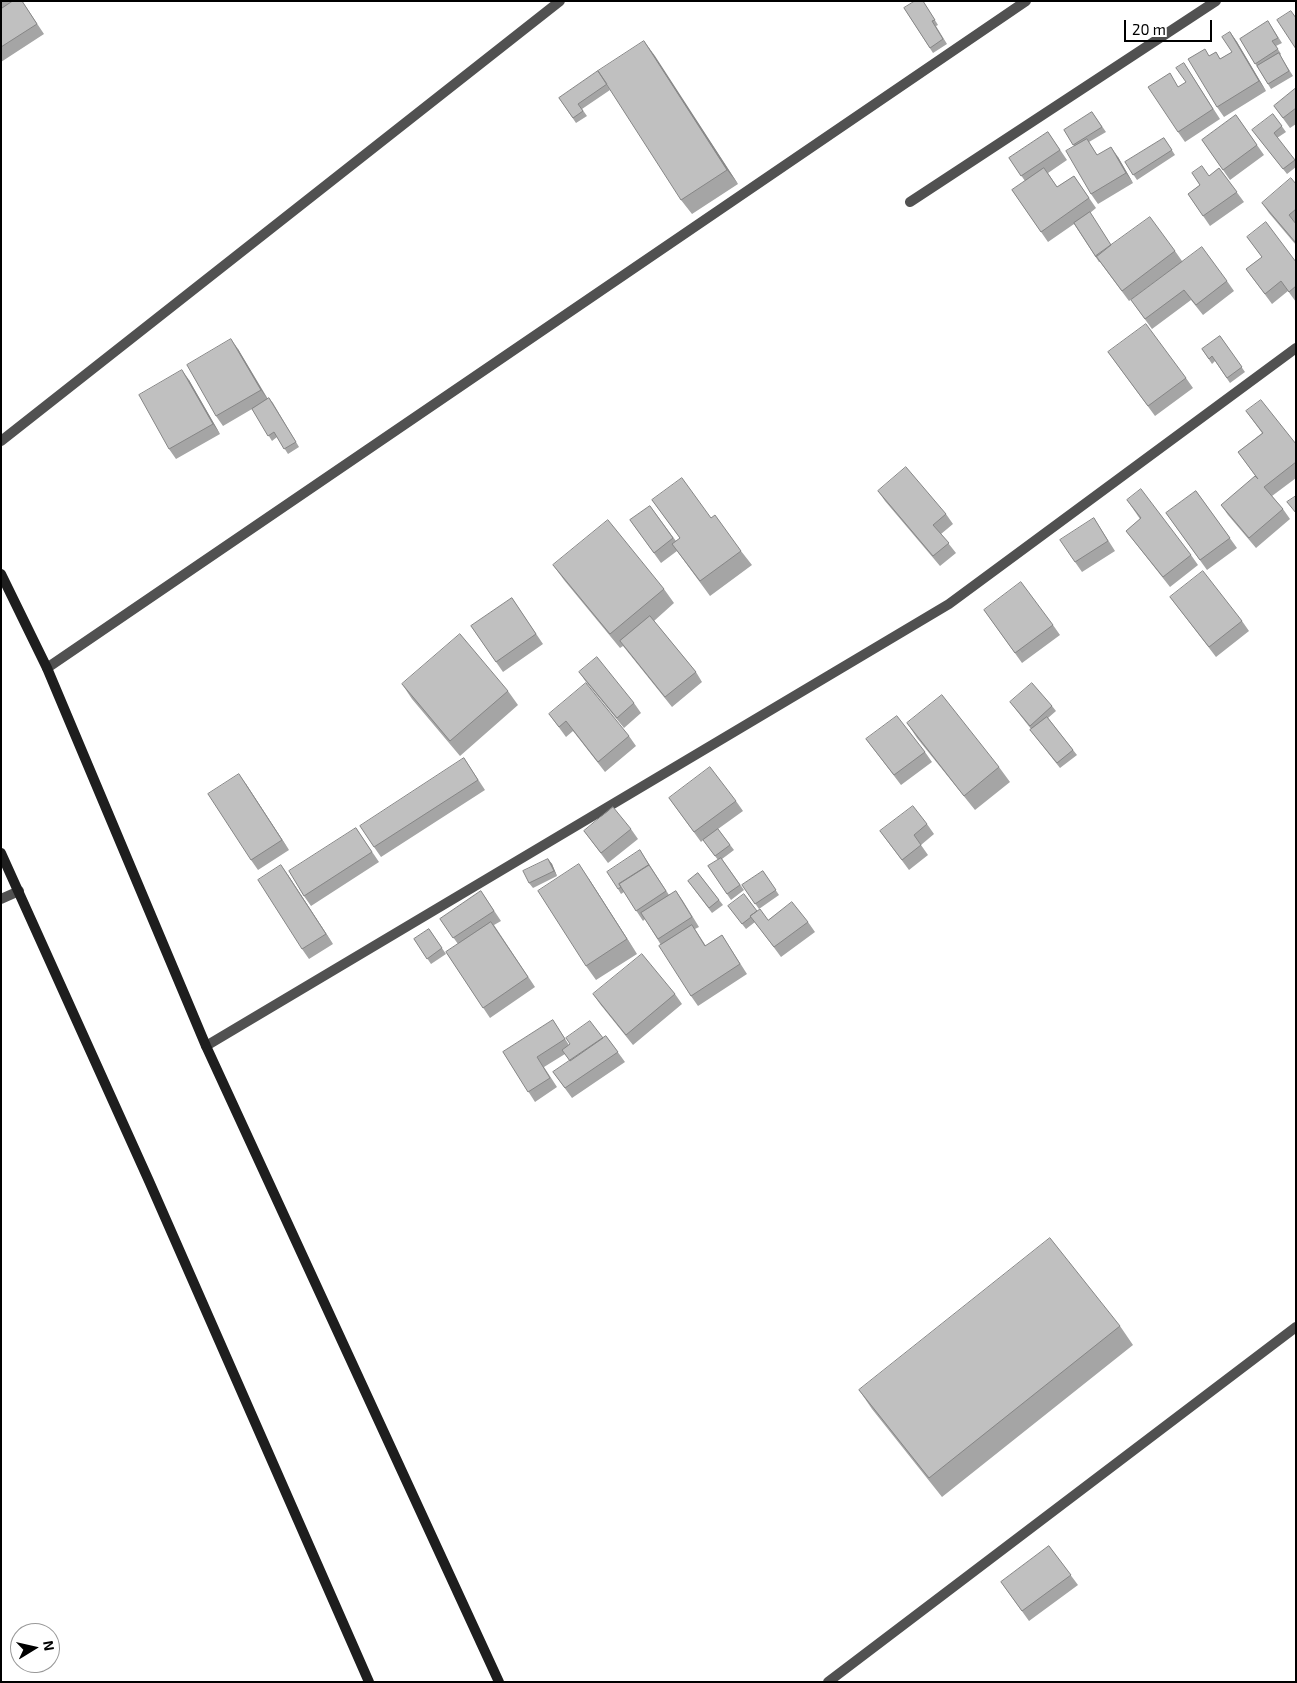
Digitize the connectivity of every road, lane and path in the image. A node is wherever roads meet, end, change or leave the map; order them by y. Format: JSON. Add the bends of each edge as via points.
{"nodes":[{"id":1,"x":560,"y":1,"type":"edge"},
{"id":2,"x":1026,"y":1,"type":"edge"},
{"id":3,"x":1216,"y":1,"type":"edge"},
{"id":4,"x":910,"y":202,"type":"dead end"},
{"id":5,"x":1296,"y":348,"type":"edge"},
{"id":6,"x":1,"y":441,"type":"edge"},
{"id":7,"x":1,"y":574,"type":"edge"},
{"id":8,"x":47,"y":668,"type":"junction"},
{"id":9,"x":1,"y":853,"type":"edge"},
{"id":10,"x":19,"y":891,"type":"junction"},
{"id":11,"x":1,"y":898,"type":"edge"},
{"id":12,"x":206,"y":1046,"type":"junction"},
{"id":13,"x":1296,"y":1328,"type":"edge"},
{"id":14,"x":369,"y":1682,"type":"edge"},
{"id":15,"x":498,"y":1682,"type":"edge"},
{"id":16,"x":828,"y":1682,"type":"edge"}],
"edges":[{"from":1,"to":6,"type":"street"},
{"from":2,"to":8,"type":"street"},
{"from":3,"to":4,"type":"street"},
{"from":5,"to":12,"type":"street","via":[[949,604]]},
{"from":7,"to":8,"type":"main road"},
{"from":8,"to":12,"type":"main road"},
{"from":9,"to":10,"type":"main road"},
{"from":10,"to":11,"type":"street"},
{"from":10,"to":14,"type":"main road"},
{"from":12,"to":15,"type":"main road"},
{"from":13,"to":16,"type":"street"}]}
